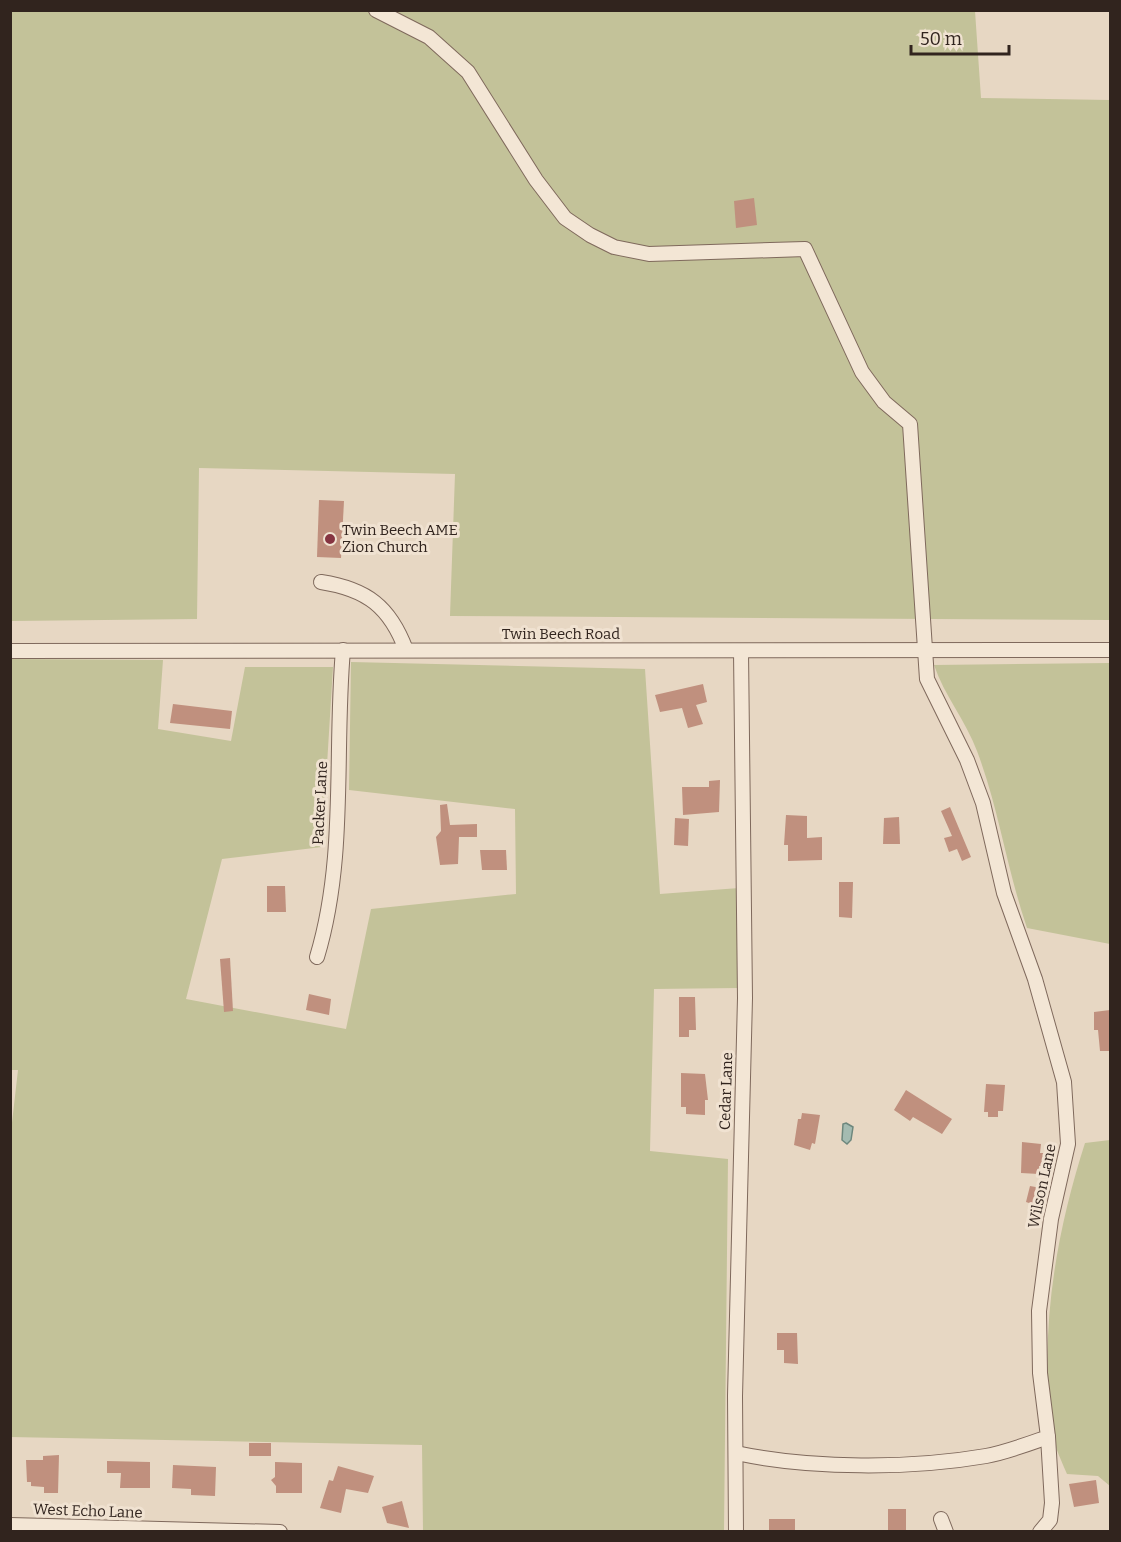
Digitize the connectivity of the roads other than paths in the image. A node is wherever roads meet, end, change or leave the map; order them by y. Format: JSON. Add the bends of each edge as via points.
{"nodes":[{"id":1,"x":376,"y":10,"type":"edge"},
{"id":2,"x":321,"y":582,"type":"dead end"},
{"id":3,"x":924,"y":649,"type":"junction"},
{"id":4,"x":343,"y":650,"type":"junction"},
{"id":5,"x":406,"y":650,"type":"junction"},
{"id":6,"x":1110,"y":650,"type":"edge"},
{"id":7,"x":10,"y":651,"type":"edge"},
{"id":8,"x":741,"y":651,"type":"junction"},
{"id":9,"x":316,"y":957,"type":"dead end"},
{"id":10,"x":1048,"y":1437,"type":"junction"},
{"id":11,"x":736,"y":1453,"type":"junction"},
{"id":12,"x":10,"y":1525,"type":"edge"},
{"id":13,"x":162,"y":1531,"type":"edge"},
{"id":14,"x":280,"y":1532,"type":"edge"},
{"id":15,"x":736,"y":1532,"type":"edge"},
{"id":16,"x":1040,"y":1532,"type":"edge"}],
"edges":[{"from":1,"to":3,"type":"street","name":"Wilson Lane","via":[[429,37],[468,72],[536,180],[565,218],[590,235],[614,247],[649,254],[805,249],[862,372],[884,402],[910,424]]},
{"from":2,"to":5,"type":"street","via":[[351,589],[383,609],[394,622]]},
{"from":3,"to":6,"type":"street","name":"Twin Beech Road"},
{"from":3,"to":8,"type":"street","name":"Twin Beech Road"},
{"from":3,"to":10,"type":"street","name":"Wilson Lane","via":[[927,679],[967,760],[983,803],[1004,893],[1035,979],[1064,1082],[1068,1144],[1051,1219],[1039,1311],[1040,1372]]},
{"from":4,"to":5,"type":"street","name":"Twin Beech Road"},
{"from":4,"to":7,"type":"street","name":"Twin Beech Road"},
{"from":4,"to":9,"type":"street","name":"Packer Lane","via":[[334,852],[325,930]]},
{"from":5,"to":8,"type":"street","name":"Twin Beech Road"},
{"from":8,"to":11,"type":"street","name":"Cedar Lane","via":[[745,991]]},
{"from":10,"to":11,"type":"street","via":[[987,1456],[932,1461],[810,1463]]},
{"from":10,"to":16,"type":"street","name":"Wilson Lane","via":[[1052,1503],[1050,1520]]},
{"from":11,"to":15,"type":"street","name":"Cedar Lane"},
{"from":12,"to":13,"type":"street","name":"West Echo Lane"},
{"from":13,"to":14,"type":"street","name":"West Echo Lane"}]}
